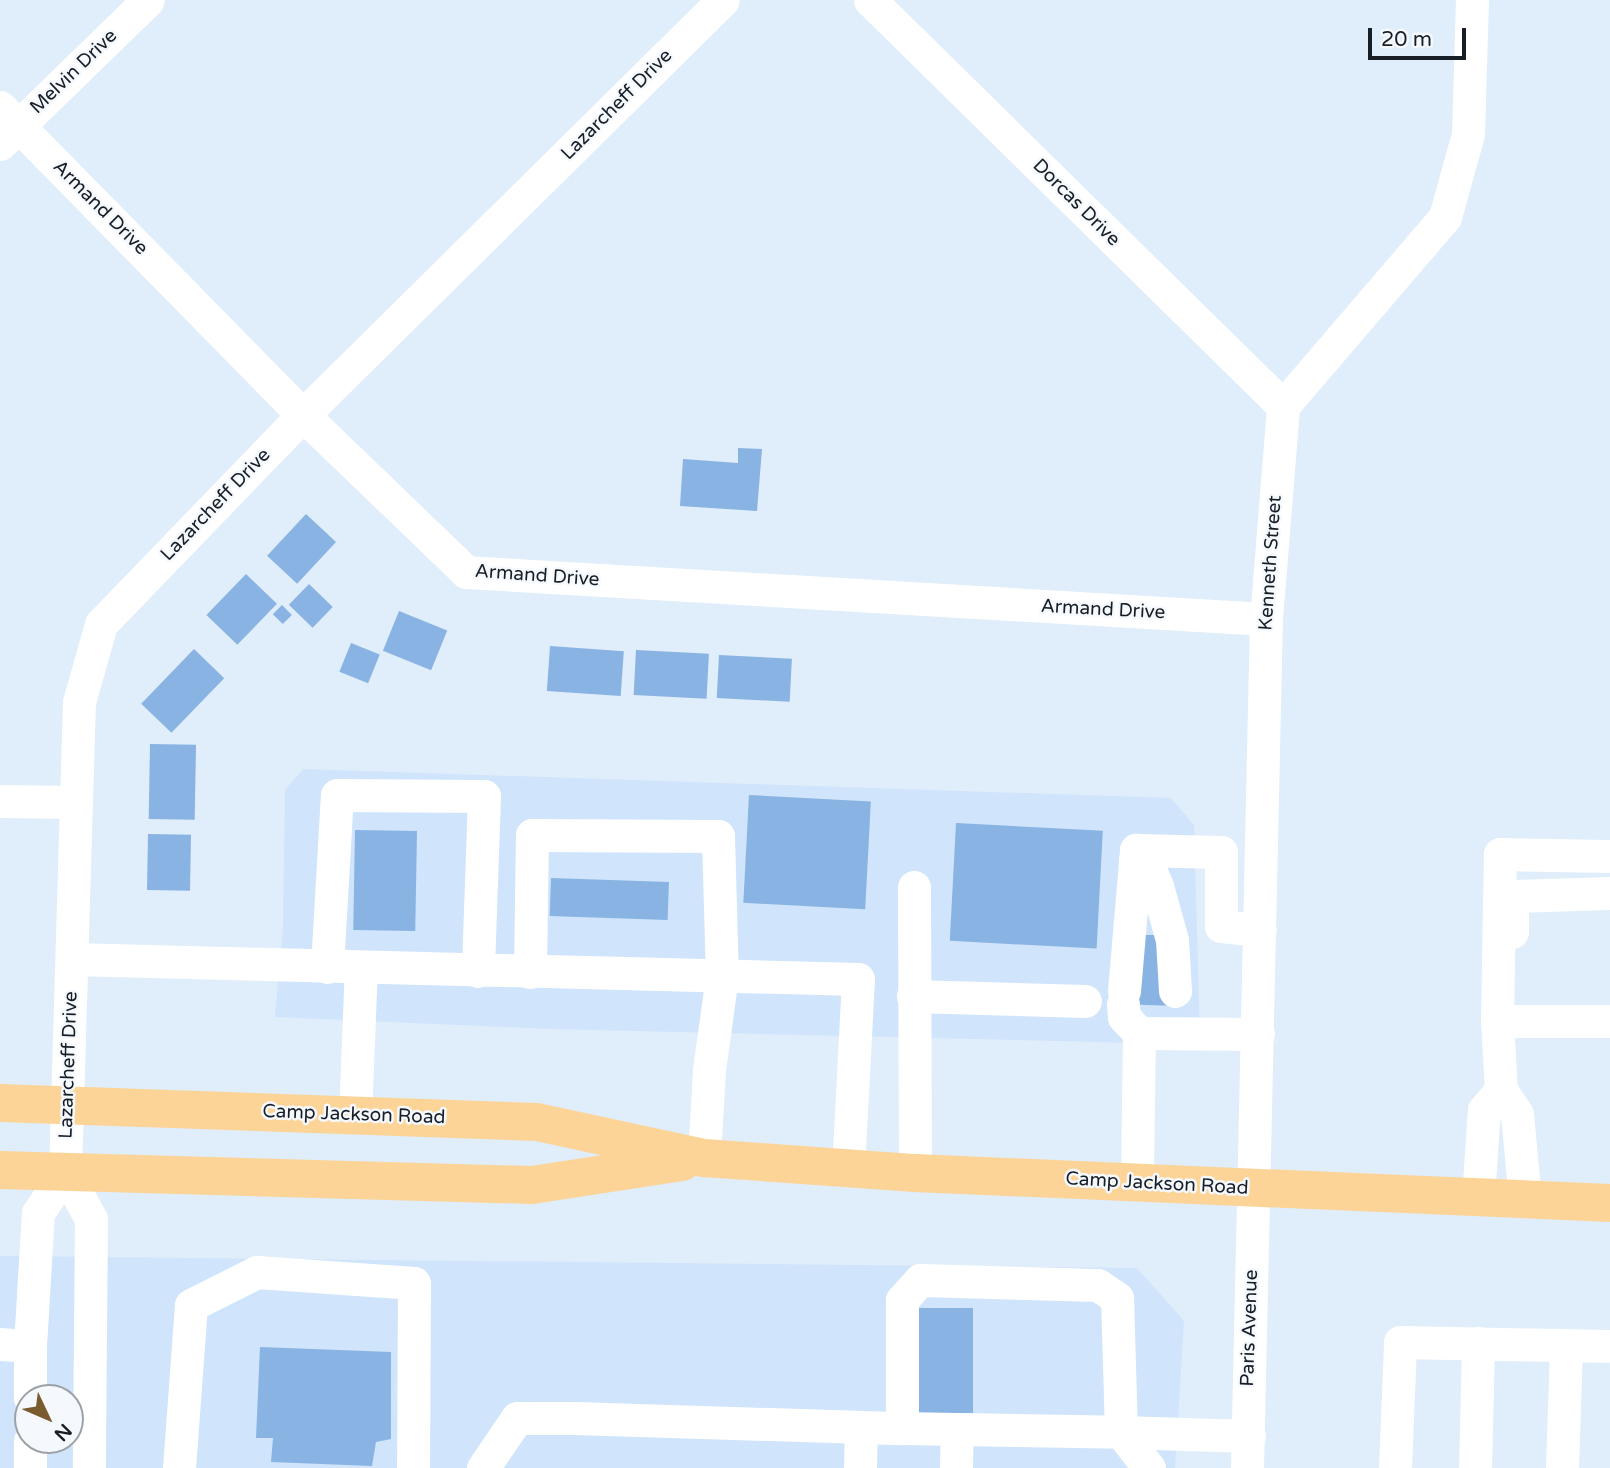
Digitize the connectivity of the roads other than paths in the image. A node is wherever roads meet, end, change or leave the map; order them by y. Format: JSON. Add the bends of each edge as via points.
{"nodes":[{"id":1,"x":148,"y":0,"type":"edge"},
{"id":2,"x":723,"y":0,"type":"edge"},
{"id":3,"x":870,"y":0,"type":"edge"},
{"id":4,"x":1472,"y":0,"type":"edge"},
{"id":5,"x":6,"y":125,"type":"edge"},
{"id":6,"x":1283,"y":406,"type":"junction"},
{"id":7,"x":303,"y":415,"type":"junction"},
{"id":8,"x":1266,"y":620,"type":"junction"},
{"id":9,"x":0,"y":802,"type":"edge"},
{"id":10,"x":76,"y":802,"type":"junction"},
{"id":11,"x":1610,"y":856,"type":"edge"},
{"id":12,"x":1135,"y":860,"type":"junction"},
{"id":13,"x":914,"y":887,"type":"dead end"},
{"id":14,"x":1610,"y":893,"type":"edge"},
{"id":15,"x":1260,"y":930,"type":"junction"},
{"id":16,"x":72,"y":958,"type":"junction"},
{"id":17,"x":327,"y":967,"type":"junction"},
{"id":18,"x":361,"y":968,"type":"junction"},
{"id":19,"x":478,"y":971,"type":"junction"},
{"id":20,"x":530,"y":972,"type":"junction"},
{"id":21,"x":722,"y":976,"type":"junction"},
{"id":22,"x":913,"y":996,"type":"junction"},
{"id":23,"x":1085,"y":1002,"type":"dead end"},
{"id":24,"x":1165,"y":1016,"type":"junction"},
{"id":25,"x":1497,"y":1021,"type":"junction"},
{"id":26,"x":1610,"y":1021,"type":"edge"},
{"id":27,"x":1258,"y":1034,"type":"junction"},
{"id":28,"x":1500,"y":1090,"type":"junction"},
{"id":29,"x":0,"y":1103,"type":"edge"},
{"id":30,"x":68,"y":1104,"type":"junction"},
{"id":31,"x":355,"y":1115,"type":"junction"},
{"id":32,"x":704,"y":1158,"type":"junction"},
{"id":33,"x":848,"y":1168,"type":"junction"},
{"id":34,"x":0,"y":1170,"type":"edge"},
{"id":35,"x":65,"y":1172,"type":"junction"},
{"id":36,"x":915,"y":1173,"type":"junction"},
{"id":37,"x":1137,"y":1184,"type":"junction"},
{"id":38,"x":1255,"y":1189,"type":"junction"},
{"id":39,"x":1478,"y":1197,"type":"junction"},
{"id":40,"x":1525,"y":1200,"type":"junction"},
{"id":41,"x":1610,"y":1203,"type":"edge"},
{"id":42,"x":1478,"y":1343,"type":"junction"},
{"id":43,"x":15,"y":1345,"type":"edge"},
{"id":44,"x":1566,"y":1345,"type":"junction"},
{"id":45,"x":1610,"y":1346,"type":"edge"},
{"id":46,"x":26,"y":1384,"type":"edge"},
{"id":47,"x":861,"y":1427,"type":"junction"},
{"id":48,"x":902,"y":1428,"type":"junction"},
{"id":49,"x":957,"y":1429,"type":"junction"},
{"id":50,"x":1121,"y":1432,"type":"junction"},
{"id":51,"x":1248,"y":1452,"type":"edge"},
{"id":52,"x":89,"y":1468,"type":"edge"},
{"id":53,"x":179,"y":1468,"type":"edge"},
{"id":54,"x":413,"y":1468,"type":"edge"},
{"id":55,"x":483,"y":1468,"type":"edge"},
{"id":56,"x":860,"y":1468,"type":"edge"},
{"id":57,"x":956,"y":1468,"type":"edge"},
{"id":58,"x":1149,"y":1468,"type":"edge"},
{"id":59,"x":1395,"y":1468,"type":"edge"},
{"id":60,"x":1475,"y":1468,"type":"edge"},
{"id":61,"x":1562,"y":1468,"type":"edge"}],
"edges":[{"from":1,"to":5,"type":"street","name":"Melvin Drive"},
{"from":2,"to":7,"type":"street","name":"Lazarcheff Drive"},
{"from":3,"to":6,"type":"street","name":"Dorcas Drive"},
{"from":4,"to":6,"type":"street","via":[[1468,134],[1445,217]]},
{"from":5,"to":7,"type":"street","name":"Armand Drive"},
{"from":6,"to":8,"type":"street","name":"Kenneth Street"},
{"from":7,"to":8,"type":"street","name":"Armand Drive","via":[[466,572]]},
{"from":7,"to":10,"type":"street","name":"Lazarcheff Drive","via":[[101,624],[79,702]]},
{"from":8,"to":15,"type":"street","name":"Kenneth Street"},
{"from":9,"to":10,"type":"street"},
{"from":10,"to":16,"type":"street","name":"Lazarcheff Drive"},
{"from":11,"to":25,"type":"street","via":[[1500,854]]},
{"from":12,"to":15,"type":"street","via":[[1136,850],[1221,852],[1220,926]]},
{"from":12,"to":24,"type":"street","via":[[1151,872],[1172,940]]},
{"from":12,"to":24,"type":"street","via":[[1125,1017]]},
{"from":13,"to":22,"type":"street"},
{"from":14,"to":25,"type":"street","via":[[1512,896],[1511,1001]]},
{"from":15,"to":27,"type":"street","name":"Kenneth Street"},
{"from":16,"to":17,"type":"street"},
{"from":16,"to":30,"type":"street","name":"Lazarcheff Drive"},
{"from":17,"to":18,"type":"street"},
{"from":17,"to":19,"type":"street","via":[[337,794],[484,796]]},
{"from":18,"to":19,"type":"street"},
{"from":18,"to":31,"type":"street"},
{"from":19,"to":20,"type":"street"},
{"from":20,"to":21,"type":"street"},
{"from":20,"to":21,"type":"street","via":[[532,835],[718,836]]},
{"from":21,"to":32,"type":"street","via":[[709,1070]]},
{"from":21,"to":33,"type":"street","via":[[858,979]]},
{"from":22,"to":23,"type":"street"},
{"from":22,"to":36,"type":"street"},
{"from":24,"to":27,"type":"street"},
{"from":24,"to":37,"type":"street"},
{"from":25,"to":26,"type":"street"},
{"from":25,"to":28,"type":"street"},
{"from":27,"to":38,"type":"street","name":"Kenneth Street"},
{"from":28,"to":39,"type":"street","via":[[1484,1110]]},
{"from":28,"to":40,"type":"street","via":[[1517,1114]]},
{"from":29,"to":30,"type":"main road","name":"Camp Jackson Road"},
{"from":30,"to":31,"type":"main road","name":"Camp Jackson Road"},
{"from":30,"to":35,"type":"street","name":"Lazarcheff Drive"},
{"from":31,"to":32,"type":"main road","name":"Camp Jackson Road","via":[[537,1122]]},
{"from":32,"to":33,"type":"main road","name":"Camp Jackson Road"},
{"from":32,"to":35,"type":"main road","name":"Camp Jackson Road","via":[[532,1185]]},
{"from":33,"to":36,"type":"main road","name":"Camp Jackson Road"},
{"from":34,"to":35,"type":"main road","name":"Camp Jackson Road"},
{"from":35,"to":43,"type":"street","via":[[38,1213]]},
{"from":35,"to":52,"type":"street","via":[[91,1219]]},
{"from":36,"to":37,"type":"main road","name":"Camp Jackson Road"},
{"from":37,"to":38,"type":"main road","name":"Camp Jackson Road"},
{"from":38,"to":39,"type":"main road","name":"Camp Jackson Road"},
{"from":38,"to":51,"type":"street","name":"Paris Avenue"},
{"from":39,"to":40,"type":"main road","name":"Camp Jackson Road"},
{"from":40,"to":41,"type":"main road","name":"Camp Jackson Road"},
{"from":42,"to":44,"type":"street"},
{"from":42,"to":59,"type":"street","via":[[1400,1342]]},
{"from":42,"to":60,"type":"street"},
{"from":43,"to":46,"type":"street"},
{"from":44,"to":45,"type":"street"},
{"from":44,"to":61,"type":"street"},
{"from":47,"to":48,"type":"street"},
{"from":47,"to":55,"type":"street","via":[[517,1418]]},
{"from":47,"to":56,"type":"street"},
{"from":48,"to":49,"type":"street"},
{"from":48,"to":50,"type":"street","via":[[902,1300],[920,1280],[1000,1280],[1098,1285],[1117,1298]]},
{"from":49,"to":50,"type":"street"},
{"from":49,"to":57,"type":"street"},
{"from":50,"to":51,"type":"street"},
{"from":50,"to":58,"type":"street"},
{"from":53,"to":54,"type":"street","via":[[191,1305],[257,1272],[414,1283]]}]}
